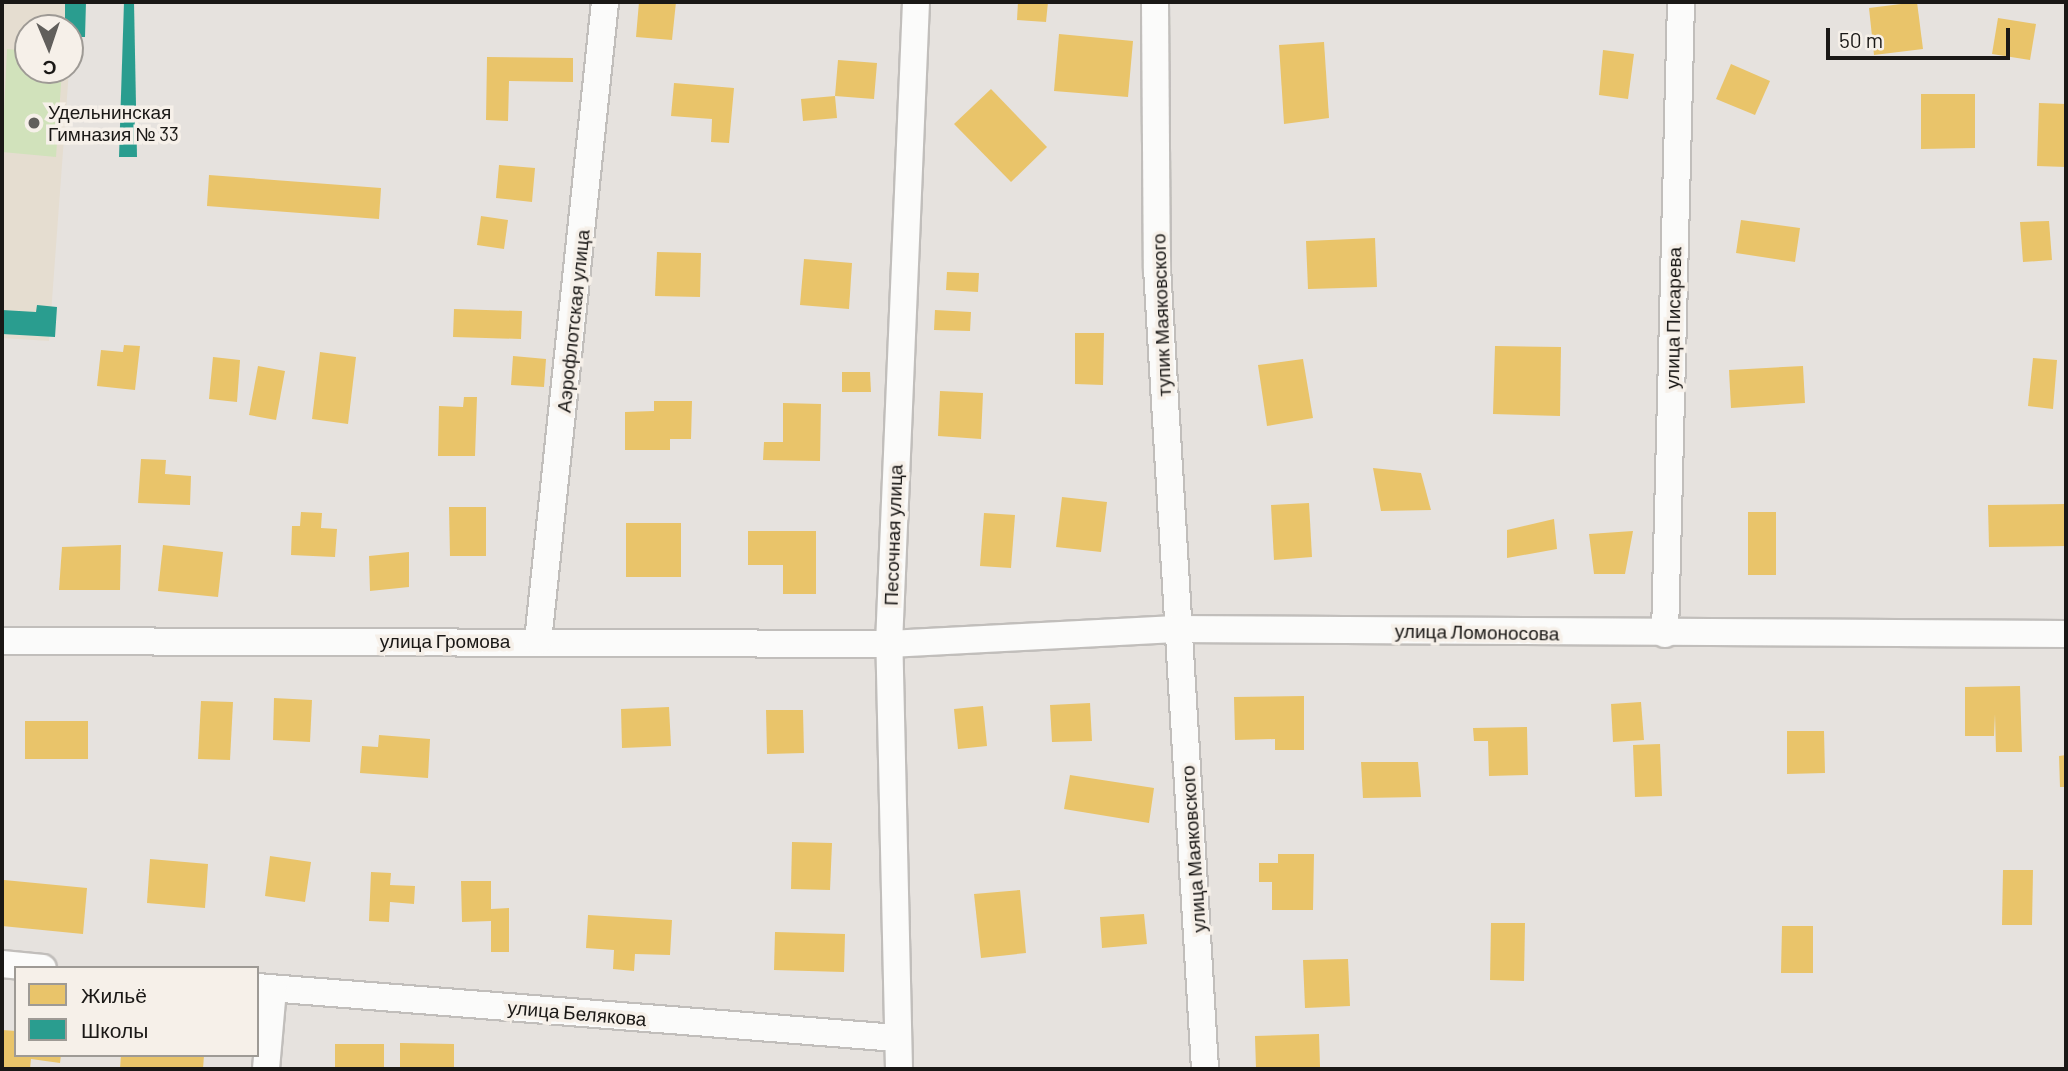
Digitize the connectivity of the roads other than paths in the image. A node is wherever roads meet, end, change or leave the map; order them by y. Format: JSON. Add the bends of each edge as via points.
{"nodes":[{"id":1,"x":605,"y":2,"type":"edge"},
{"id":2,"x":916,"y":2,"type":"edge"},
{"id":3,"x":1155,"y":2,"type":"edge"},
{"id":4,"x":1681,"y":2,"type":"edge"},
{"id":5,"x":1176,"y":629,"type":"junction"},
{"id":6,"x":1665,"y":634,"type":"junction"},
{"id":7,"x":2066,"y":634,"type":"edge"},
{"id":8,"x":2,"y":640,"type":"edge"},
{"id":9,"x":538,"y":641,"type":"junction"},
{"id":10,"x":889,"y":645,"type":"junction"},
{"id":11,"x":2,"y":964,"type":"edge"},
{"id":12,"x":22,"y":966,"type":"edge"},
{"id":13,"x":265,"y":988,"type":"edge"},
{"id":14,"x":896,"y":1038,"type":"junction"},
{"id":15,"x":266,"y":1069,"type":"edge"},
{"id":16,"x":899,"y":1069,"type":"edge"},
{"id":17,"x":1205,"y":1069,"type":"edge"}],
"edges":[{"from":1,"to":9,"type":"street","name":"Аэрофлотская улица"},
{"from":2,"to":10,"type":"street","name":"Песочная улица"},
{"from":3,"to":5,"type":"street","name":"тупик Маяковского","via":[[1157,268]]},
{"from":4,"to":6,"type":"street","name":"улица Писарева"},
{"from":5,"to":6,"type":"street","name":"улица Ломоносова"},
{"from":5,"to":10,"type":"street","name":"улица Ломоносова"},
{"from":5,"to":17,"type":"street","name":"улица Маяковского","via":[[1201,950]]},
{"from":6,"to":7,"type":"street","name":"улица Ломоносова"},
{"from":8,"to":9,"type":"street","name":"улица Громова"},
{"from":9,"to":10,"type":"street","name":"улица Громова"},
{"from":10,"to":14,"type":"street","name":"Песочная улица"},
{"from":11,"to":12,"type":"street"},
{"from":13,"to":14,"type":"street","name":"улица Белякова"},
{"from":13,"to":15,"type":"street"},
{"from":14,"to":16,"type":"street","name":"Песочная улица"}]}
